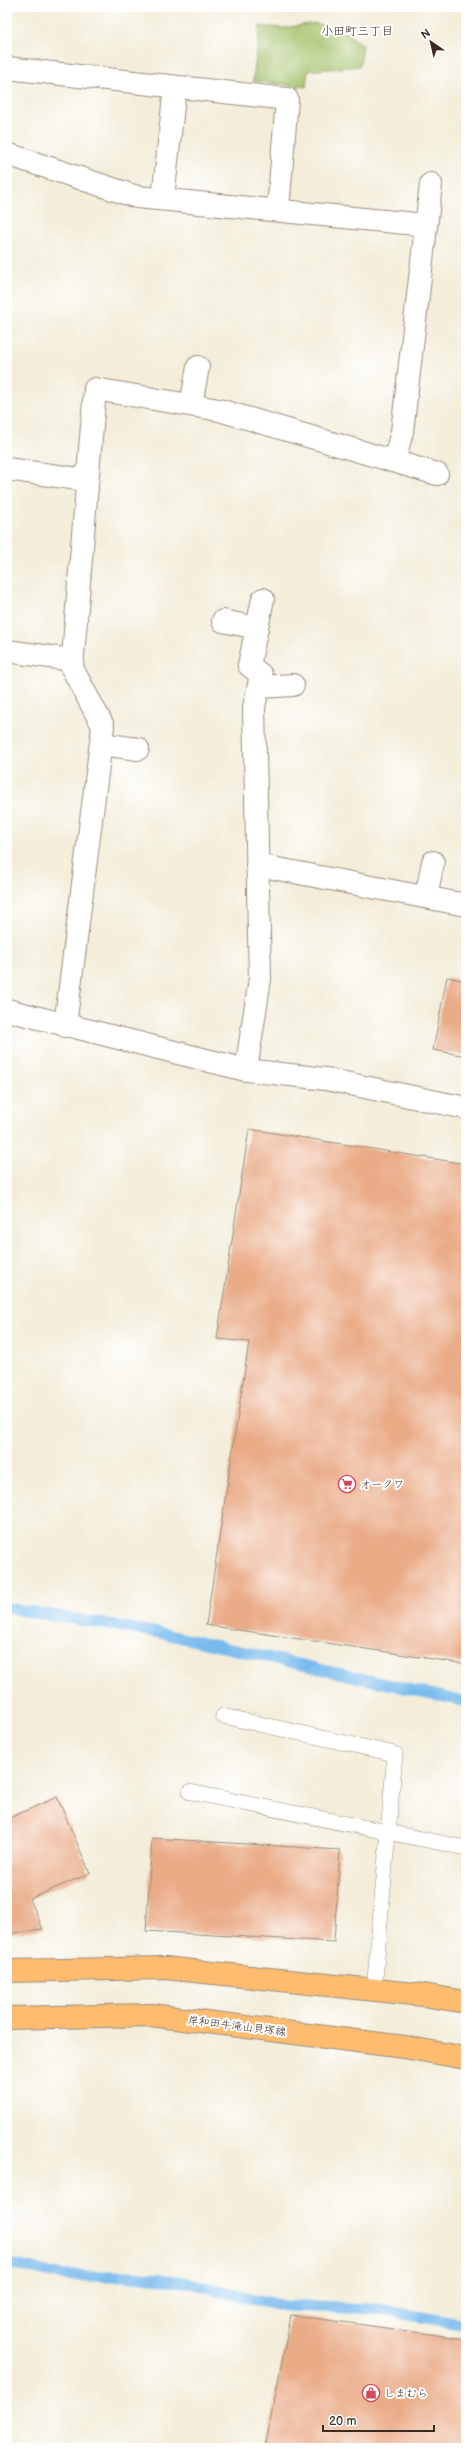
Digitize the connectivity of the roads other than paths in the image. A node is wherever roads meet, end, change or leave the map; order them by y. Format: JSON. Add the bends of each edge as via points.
{"nodes":[{"id":1,"x":7,"y":68,"type":"edge"},
{"id":2,"x":175,"y":87,"type":"junction"},
{"id":3,"x":7,"y":154,"type":"edge"},
{"id":4,"x":431,"y":184,"type":"dead end"},
{"id":5,"x":163,"y":199,"type":"junction"},
{"id":6,"x":278,"y":210,"type":"junction"},
{"id":7,"x":426,"y":225,"type":"junction"},
{"id":8,"x":198,"y":367,"type":"dead end"},
{"id":9,"x":191,"y":405,"type":"junction"},
{"id":10,"x":394,"y":461,"type":"junction"},
{"id":11,"x":7,"y":470,"type":"edge"},
{"id":12,"x":437,"y":474,"type":"dead end"},
{"id":13,"x":86,"y":480,"type":"junction"},
{"id":14,"x":263,"y":599,"type":"dead end"},
{"id":15,"x":223,"y":621,"type":"dead end"},
{"id":16,"x":257,"y":628,"type":"junction"},
{"id":17,"x":7,"y":651,"type":"edge"},
{"id":18,"x":72,"y":660,"type":"junction"},
{"id":19,"x":293,"y":685,"type":"dead end"},
{"id":20,"x":258,"y":686,"type":"junction"},
{"id":21,"x":101,"y":744,"type":"junction"},
{"id":22,"x":138,"y":749,"type":"dead end"},
{"id":23,"x":433,"y":862,"type":"dead end"},
{"id":24,"x":257,"y":864,"type":"junction"},
{"id":25,"x":426,"y":897,"type":"junction"},
{"id":26,"x":466,"y":905,"type":"edge"},
{"id":27,"x":7,"y":1010,"type":"edge"},
{"id":28,"x":65,"y":1026,"type":"junction"},
{"id":29,"x":246,"y":1070,"type":"junction"},
{"id":30,"x":466,"y":1108,"type":"edge"},
{"id":31,"x":223,"y":1716,"type":"dead end"},
{"id":32,"x":190,"y":1792,"type":"dead end"},
{"id":33,"x":388,"y":1832,"type":"junction"},
{"id":34,"x":466,"y":1848,"type":"edge"},
{"id":35,"x":7,"y":1971,"type":"edge"},
{"id":36,"x":374,"y":1990,"type":"junction"},
{"id":37,"x":466,"y":2002,"type":"edge"},
{"id":38,"x":7,"y":2018,"type":"edge"},
{"id":39,"x":466,"y":2058,"type":"edge"}],
"edges":[{"from":1,"to":2,"type":"street"},
{"from":2,"to":5,"type":"street"},
{"from":2,"to":6,"type":"street","via":[[287,99]]},
{"from":3,"to":5,"type":"street","via":[[137,197]]},
{"from":4,"to":7,"type":"street"},
{"from":5,"to":6,"type":"street"},
{"from":6,"to":7,"type":"street"},
{"from":7,"to":10,"type":"street","via":[[402,432]]},
{"from":8,"to":9,"type":"street"},
{"from":9,"to":10,"type":"street","via":[[219,410]]},
{"from":9,"to":13,"type":"street","via":[[95,389]]},
{"from":10,"to":12,"type":"street"},
{"from":11,"to":13,"type":"street"},
{"from":13,"to":18,"type":"street"},
{"from":14,"to":16,"type":"street"},
{"from":15,"to":16,"type":"street"},
{"from":16,"to":20,"type":"street","via":[[249,665],[261,675]]},
{"from":17,"to":18,"type":"street"},
{"from":18,"to":21,"type":"street","via":[[72,668],[103,726]]},
{"from":19,"to":20,"type":"street"},
{"from":20,"to":24,"type":"street","via":[[254,707]]},
{"from":21,"to":22,"type":"street"},
{"from":21,"to":28,"type":"street"},
{"from":23,"to":25,"type":"street"},
{"from":24,"to":25,"type":"street"},
{"from":24,"to":29,"type":"street","via":[[260,979]]},
{"from":25,"to":26,"type":"street"},
{"from":27,"to":28,"type":"street"},
{"from":28,"to":29,"type":"street"},
{"from":29,"to":30,"type":"street","via":[[326,1079]]},
{"from":31,"to":33,"type":"lane","via":[[395,1754]]},
{"from":32,"to":33,"type":"lane"},
{"from":33,"to":34,"type":"lane"},
{"from":33,"to":36,"type":"lane"},
{"from":35,"to":36,"type":"main road","via":[[165,1968]]},
{"from":36,"to":37,"type":"main road"},
{"from":38,"to":39,"type":"main road","name":"岸和田牛滝山貝塚線","via":[[152,2015],[404,2047]]}]}
